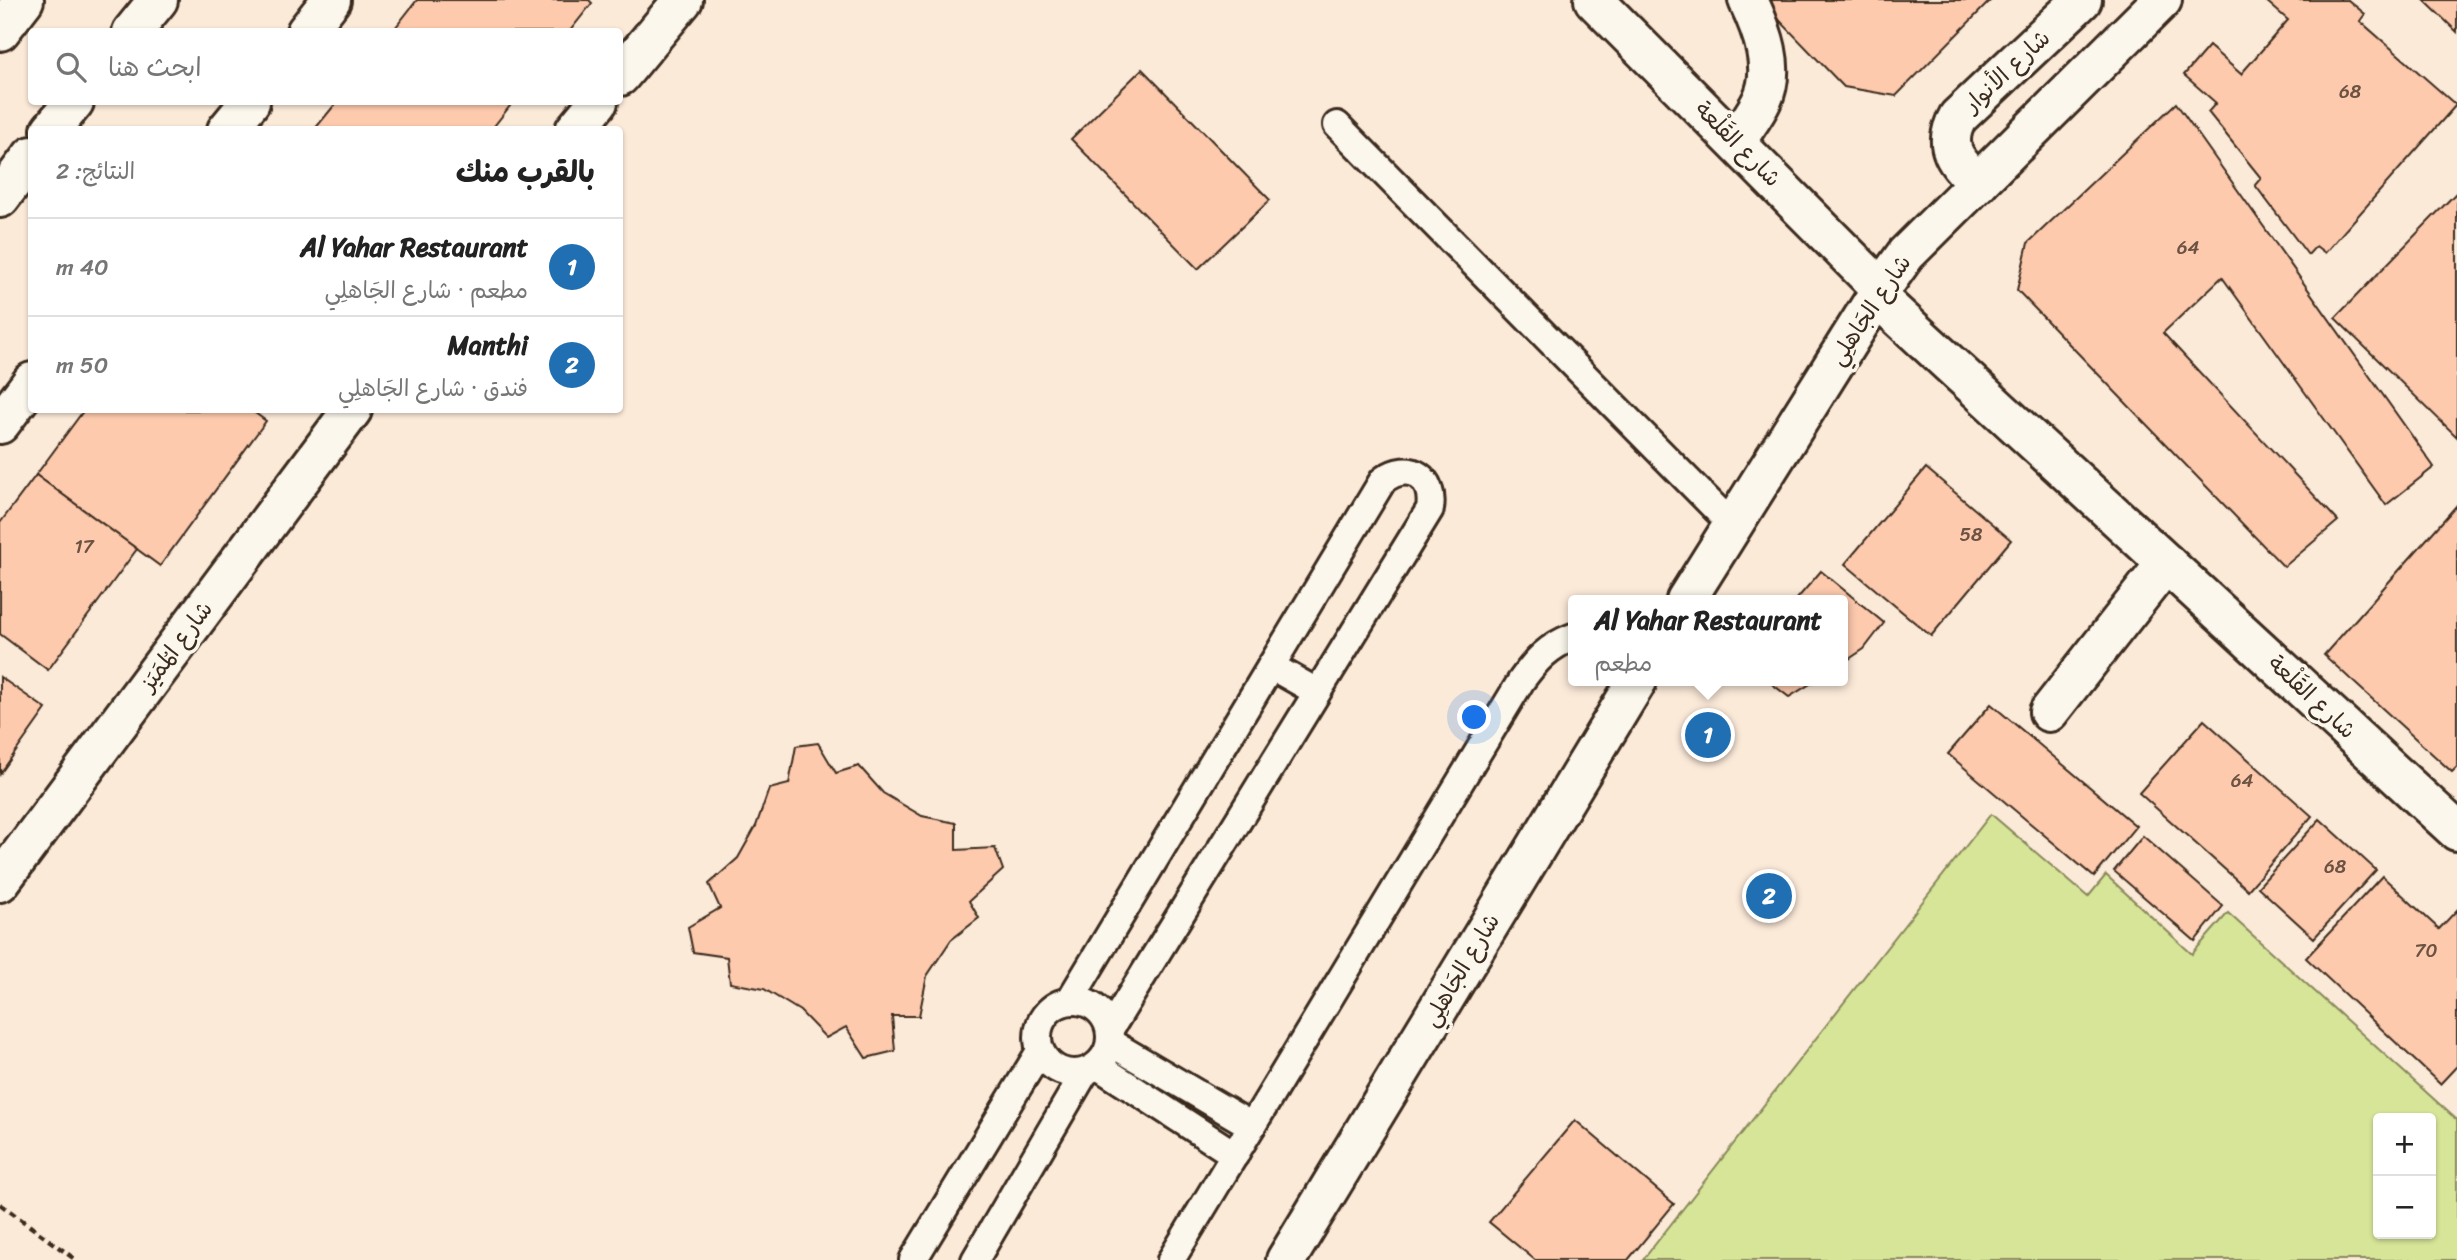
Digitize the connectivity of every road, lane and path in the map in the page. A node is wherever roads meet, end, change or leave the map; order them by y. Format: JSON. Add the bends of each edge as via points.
{"nodes":[{"id":1,"x":24,"y":0,"type":"edge"},
{"id":2,"x":128,"y":0,"type":"edge"},
{"id":3,"x":158,"y":0,"type":"edge"},
{"id":4,"x":331,"y":0,"type":"edge"},
{"id":5,"x":682,"y":0,"type":"edge"},
{"id":6,"x":1594,"y":0,"type":"edge"},
{"id":7,"x":1748,"y":0,"type":"edge"},
{"id":8,"x":2082,"y":0,"type":"edge"},
{"id":9,"x":2162,"y":0,"type":"edge"},
{"id":10,"x":120,"y":28,"type":"edge"},
{"id":11,"x":135,"y":28,"type":"edge"},
{"id":12,"x":309,"y":28,"type":"edge"},
{"id":13,"x":0,"y":31,"type":"edge"},
{"id":14,"x":623,"y":72,"type":"edge"},
{"id":15,"x":72,"y":105,"type":"edge"},
{"id":16,"x":248,"y":105,"type":"edge"},
{"id":17,"x":596,"y":105,"type":"edge"},
{"id":18,"x":1336,"y":125,"type":"dead end"},
{"id":19,"x":54,"y":126,"type":"edge"},
{"id":20,"x":231,"y":126,"type":"edge"},
{"id":21,"x":578,"y":126,"type":"edge"},
{"id":22,"x":1736,"y":142,"type":"junction"},
{"id":23,"x":28,"y":161,"type":"edge"},
{"id":24,"x":1978,"y":183,"type":"junction"},
{"id":25,"x":0,"y":198,"type":"edge"},
{"id":26,"x":1878,"y":292,"type":"junction"},
{"id":27,"x":28,"y":387,"type":"edge"},
{"id":28,"x":350,"y":413,"type":"edge"},
{"id":29,"x":0,"y":424,"type":"edge"},
{"id":30,"x":1732,"y":525,"type":"junction"},
{"id":31,"x":2166,"y":563,"type":"junction"},
{"id":32,"x":1689,"y":595,"type":"edge"},
{"id":33,"x":1568,"y":639,"type":"edge"},
{"id":34,"x":1271,"y":666,"type":"junction"},
{"id":35,"x":1634,"y":686,"type":"edge"},
{"id":36,"x":1317,"y":692,"type":"junction"},
{"id":37,"x":2049,"y":712,"type":"dead end"},
{"id":38,"x":2457,"y":831,"type":"edge"},
{"id":39,"x":0,"y":882,"type":"edge"},
{"id":40,"x":1070,"y":1000,"type":"junction"},
{"id":41,"x":1111,"y":1036,"type":"junction"},
{"id":42,"x":1041,"y":1051,"type":"junction"},
{"id":43,"x":1091,"y":1069,"type":"junction"},
{"id":44,"x":1252,"y":1126,"type":"junction"},
{"id":45,"x":1235,"y":1155,"type":"junction"},
{"id":46,"x":0,"y":1204,"type":"edge"},
{"id":47,"x":76,"y":1260,"type":"edge"},
{"id":48,"x":913,"y":1260,"type":"edge"},
{"id":49,"x":975,"y":1260,"type":"edge"},
{"id":50,"x":1171,"y":1260,"type":"edge"},
{"id":51,"x":1286,"y":1260,"type":"edge"}],
"edges":[{"from":1,"to":13,"type":"street"},
{"from":2,"to":10,"type":"street"},
{"from":3,"to":11,"type":"street"},
{"from":4,"to":12,"type":"street"},
{"from":5,"to":14,"type":"street"},
{"from":6,"to":22,"type":"street","name":"شارع القَلْعة"},
{"from":7,"to":22,"type":"street","via":[[1768,58],[1768,83]]},
{"from":8,"to":24,"type":"street","name":"شارع الأنوار","via":[[1958,117],[1951,146],[1955,158]]},
{"from":9,"to":24,"type":"street","name":"شارع الجَاهلِي"},
{"from":15,"to":19,"type":"street"},
{"from":16,"to":20,"type":"street"},
{"from":17,"to":21,"type":"street"},
{"from":18,"to":30,"type":"lane"},
{"from":22,"to":26,"type":"street","name":"شارع القَلْعة"},
{"from":23,"to":25,"type":"street"},
{"from":24,"to":26,"type":"street","name":"شارع الجَاهلِي","via":[[1906,254]]},
{"from":26,"to":30,"type":"street","name":"شارع الجَاهلِي"},
{"from":26,"to":31,"type":"street","name":"شارع القَلْعة"},
{"from":27,"to":29,"type":"street"},
{"from":28,"to":39,"type":"street","name":"شارع المُمَيَز"},
{"from":30,"to":32,"type":"street","name":"شارع الجَاهلِي"},
{"from":31,"to":37,"type":"street"},
{"from":31,"to":38,"type":"street","name":"شارع القَلْعة"},
{"from":33,"to":44,"type":"lane","via":[[1534,662],[1521,681]]},
{"from":34,"to":36,"type":"lane"},
{"from":34,"to":36,"type":"lane","via":[[1383,480],[1399,471],[1416,474],[1430,489],[1430,509]]},
{"from":34,"to":40,"type":"lane"},
{"from":35,"to":51,"type":"street","name":"شارع الجَاهلِي"},
{"from":36,"to":41,"type":"lane"},
{"from":40,"to":41,"type":"lane","via":[[1096,1007],[1106,1017]]},
{"from":40,"to":42,"type":"lane","via":[[1058,1004],[1040,1024]]},
{"from":41,"to":43,"type":"lane","via":[[1107,1055]]},
{"from":41,"to":44,"type":"lane"},
{"from":42,"to":43,"type":"lane","via":[[1059,1070],[1072,1074]]},
{"from":42,"to":48,"type":"lane"},
{"from":43,"to":45,"type":"lane"},
{"from":43,"to":49,"type":"lane"},
{"from":44,"to":45,"type":"lane"},
{"from":45,"to":50,"type":"lane"},
{"from":46,"to":47,"type":"path"}]}
